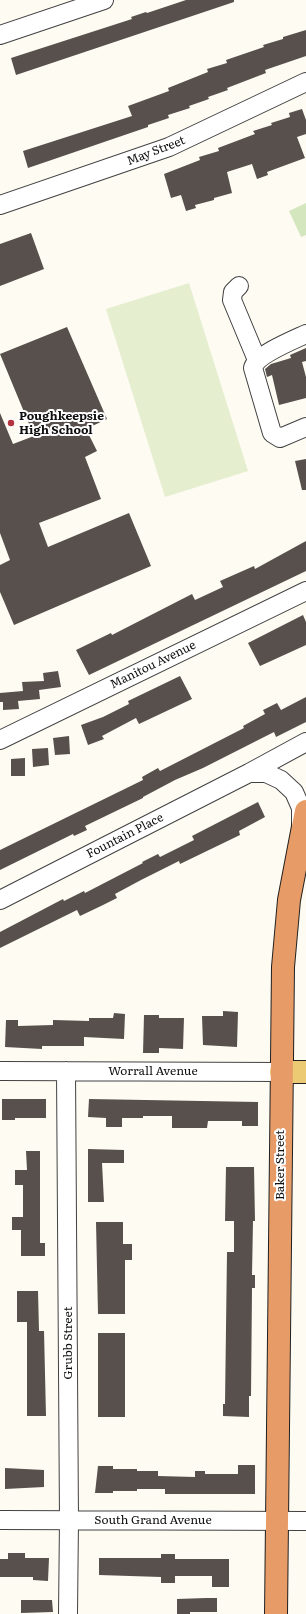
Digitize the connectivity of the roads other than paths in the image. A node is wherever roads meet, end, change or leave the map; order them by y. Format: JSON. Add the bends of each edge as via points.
{"nodes":[{"id":1,"x":104,"y":0,"type":"edge"},
{"id":2,"x":0,"y":35,"type":"edge"},
{"id":3,"x":306,"y":82,"type":"edge"},
{"id":4,"x":0,"y":205,"type":"edge"},
{"id":5,"x":239,"y":286,"type":"dead end"},
{"id":6,"x":306,"y":334,"type":"edge"},
{"id":7,"x":261,"y":358,"type":"junction"},
{"id":8,"x":306,"y":427,"type":"edge"},
{"id":9,"x":306,"y":591,"type":"edge"},
{"id":10,"x":0,"y":740,"type":"edge"},
{"id":11,"x":306,"y":742,"type":"edge"},
{"id":12,"x":249,"y":773,"type":"junction"},
{"id":13,"x":306,"y":811,"type":"edge"},
{"id":14,"x":301,"y":833,"type":"junction"},
{"id":15,"x":0,"y":900,"type":"edge"},
{"id":16,"x":0,"y":1071,"type":"edge"},
{"id":17,"x":66,"y":1071,"type":"junction"},
{"id":18,"x":281,"y":1072,"type":"junction"},
{"id":19,"x":306,"y":1072,"type":"edge"},
{"id":20,"x":0,"y":1520,"type":"edge"},
{"id":21,"x":69,"y":1520,"type":"junction"},
{"id":22,"x":277,"y":1520,"type":"junction"},
{"id":23,"x":306,"y":1521,"type":"edge"},
{"id":24,"x":68,"y":1614,"type":"edge"},
{"id":25,"x":276,"y":1614,"type":"edge"}],
"edges":[{"from":1,"to":2,"type":"street"},
{"from":3,"to":4,"type":"street","name":"May Street","via":[[169,147]]},
{"from":5,"to":7,"type":"street","via":[[233,292],[232,300]]},
{"from":6,"to":7,"type":"street"},
{"from":7,"to":8,"type":"street","via":[[253,368],[272,433],[280,438]]},
{"from":9,"to":10,"type":"street","name":"Manitou Avenue"},
{"from":11,"to":12,"type":"street","name":"Fountain Place"},
{"from":12,"to":14,"type":"street","via":[[266,773],[281,780],[294,792],[301,808]]},
{"from":12,"to":15,"type":"street","name":"Fountain Place"},
{"from":13,"to":14,"type":"highway","name":"Baker Street"},
{"from":14,"to":18,"type":"highway","name":"Baker Street","via":[[284,944]]},
{"from":16,"to":17,"type":"street","name":"Worrall Avenue"},
{"from":17,"to":18,"type":"street","name":"Worrall Avenue"},
{"from":17,"to":21,"type":"street","name":"Grubb Street"},
{"from":18,"to":19,"type":"main road","name":"Worrall Avenue"},
{"from":18,"to":22,"type":"highway","name":"Baker Street"},
{"from":20,"to":21,"type":"street","name":"South Grand Avenue"},
{"from":21,"to":22,"type":"street","name":"South Grand Avenue"},
{"from":21,"to":24,"type":"street","name":"Grubb Street"},
{"from":22,"to":23,"type":"street","name":"South Grand Avenue"},
{"from":22,"to":25,"type":"highway","name":"Baker Street"}]}
